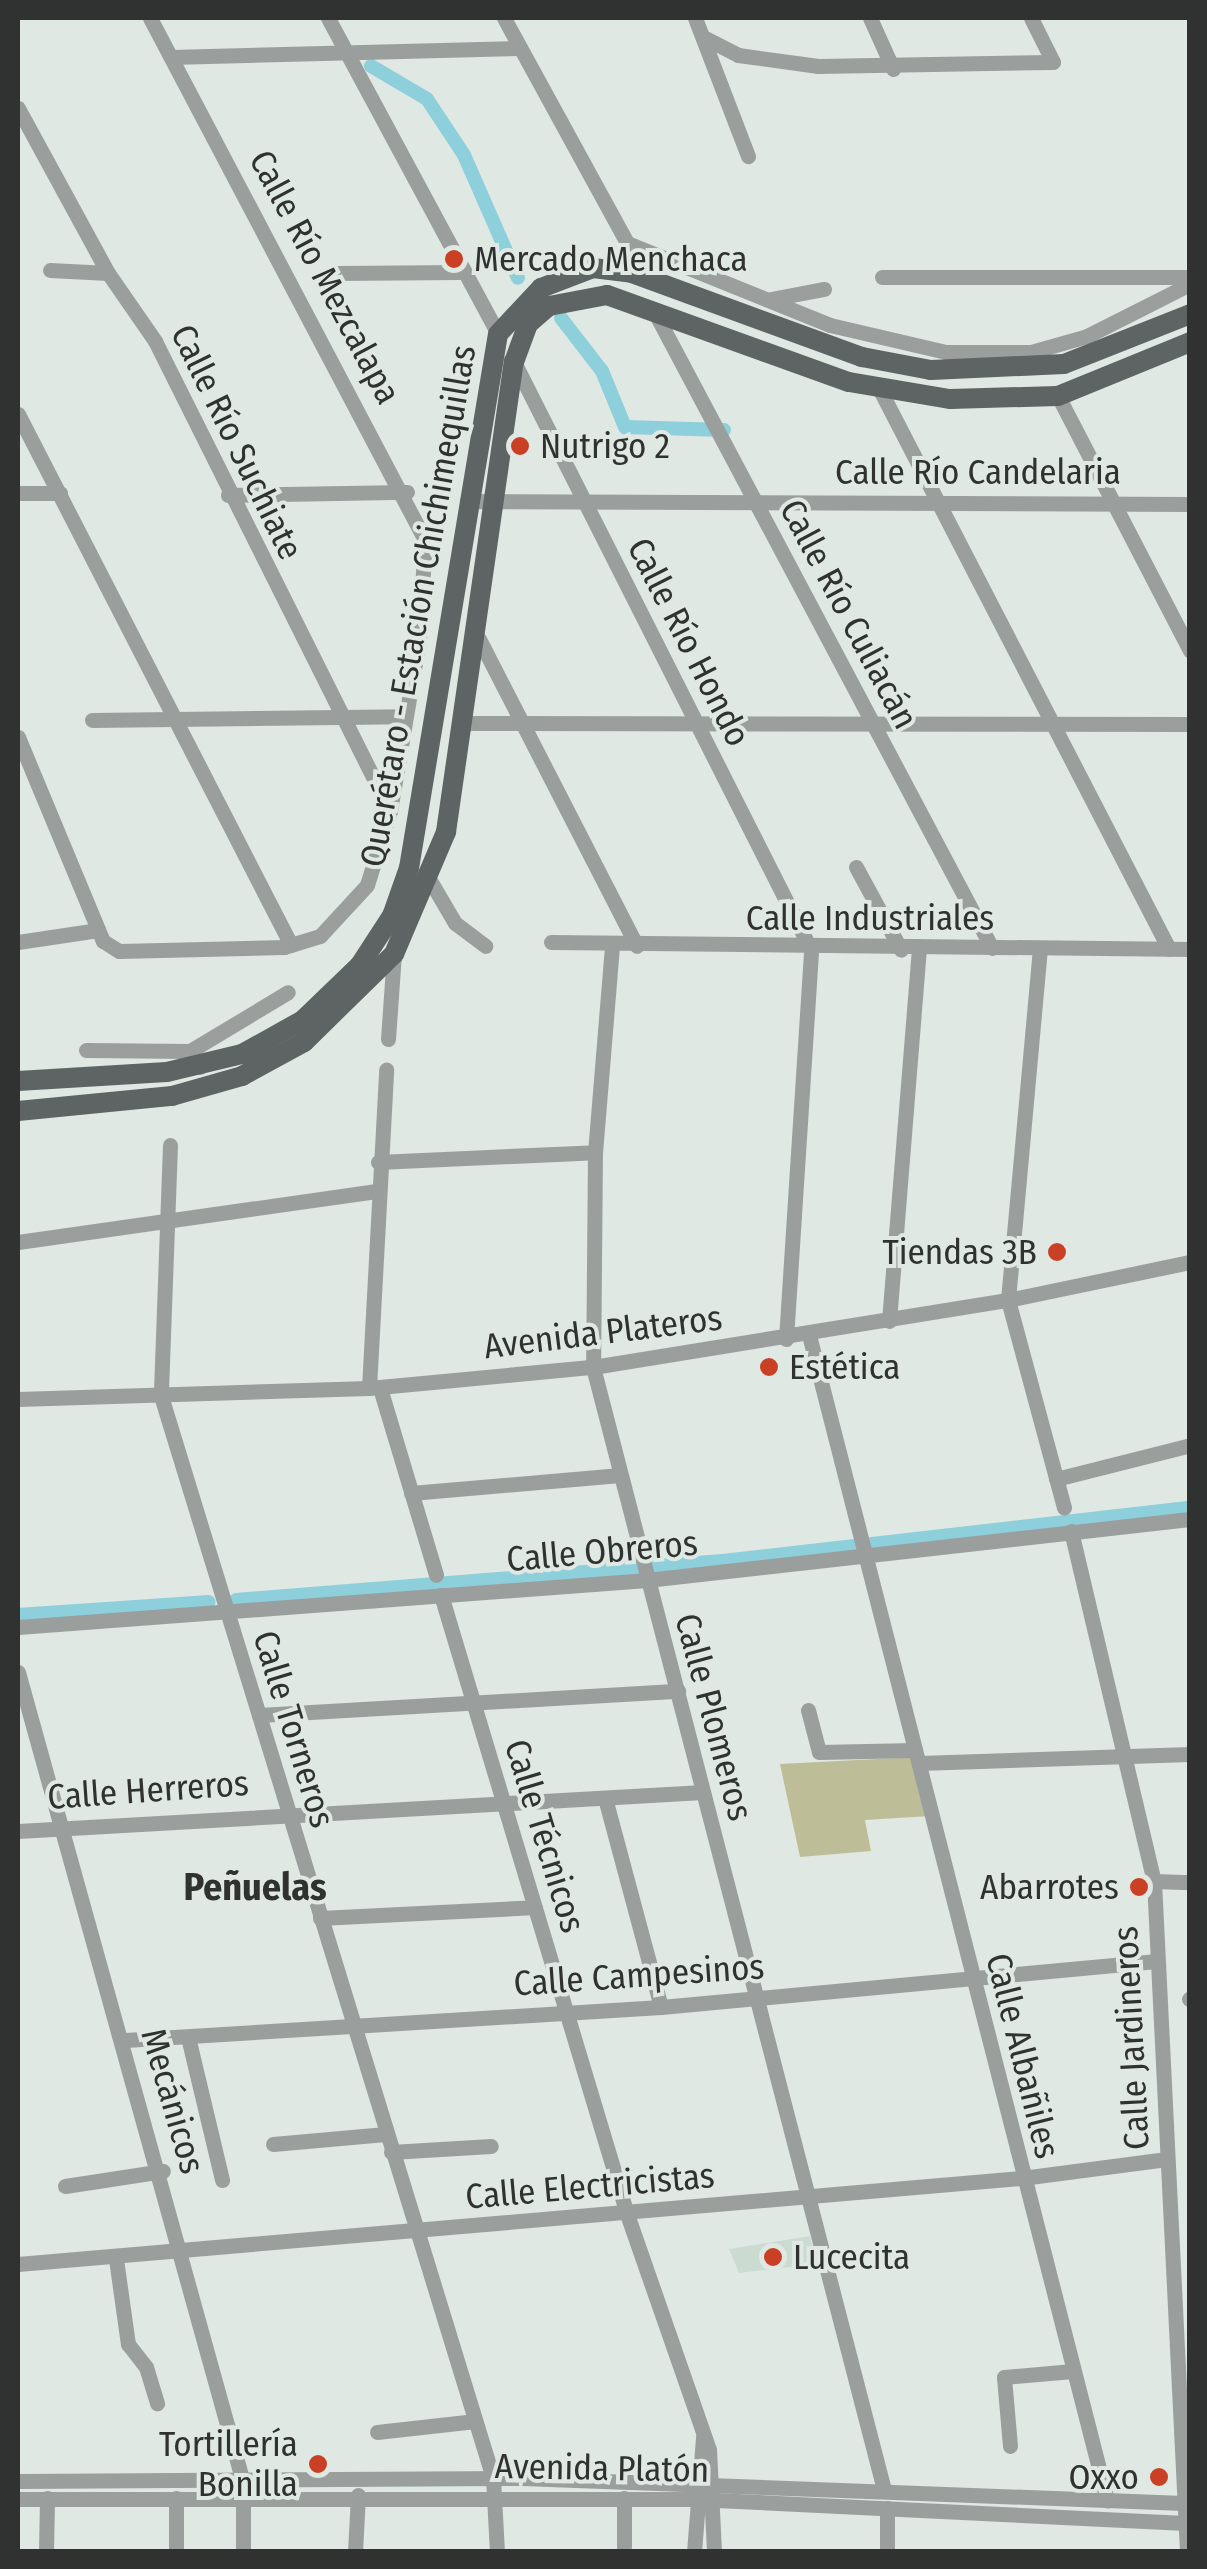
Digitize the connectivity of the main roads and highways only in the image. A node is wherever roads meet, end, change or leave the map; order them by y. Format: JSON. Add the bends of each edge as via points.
{"nodes":[{"id":1,"x":1190,"y":314,"type":"edge"},
{"id":2,"x":1190,"y":342,"type":"edge"},
{"id":3,"x":18,"y":1081,"type":"edge"},
{"id":4,"x":18,"y":1111,"type":"edge"}],
"edges":[{"from":1,"to":3,"type":"main road","name":"Querétaro - Estación Chichimequillas","via":[[1064,364],[950,361],[876,353],[606,268],[540,288],[498,334],[408,868],[392,916],[360,965],[303,1020],[268,1043]]},
{"from":2,"to":4,"type":"main road","name":"Querétaro - Estación Chichimequillas","via":[[1058,396],[964,400],[848,382],[653,308],[606,295],[570,296],[528,324],[514,362],[446,832],[394,954],[304,1042],[242,1076],[172,1096]]}]}
